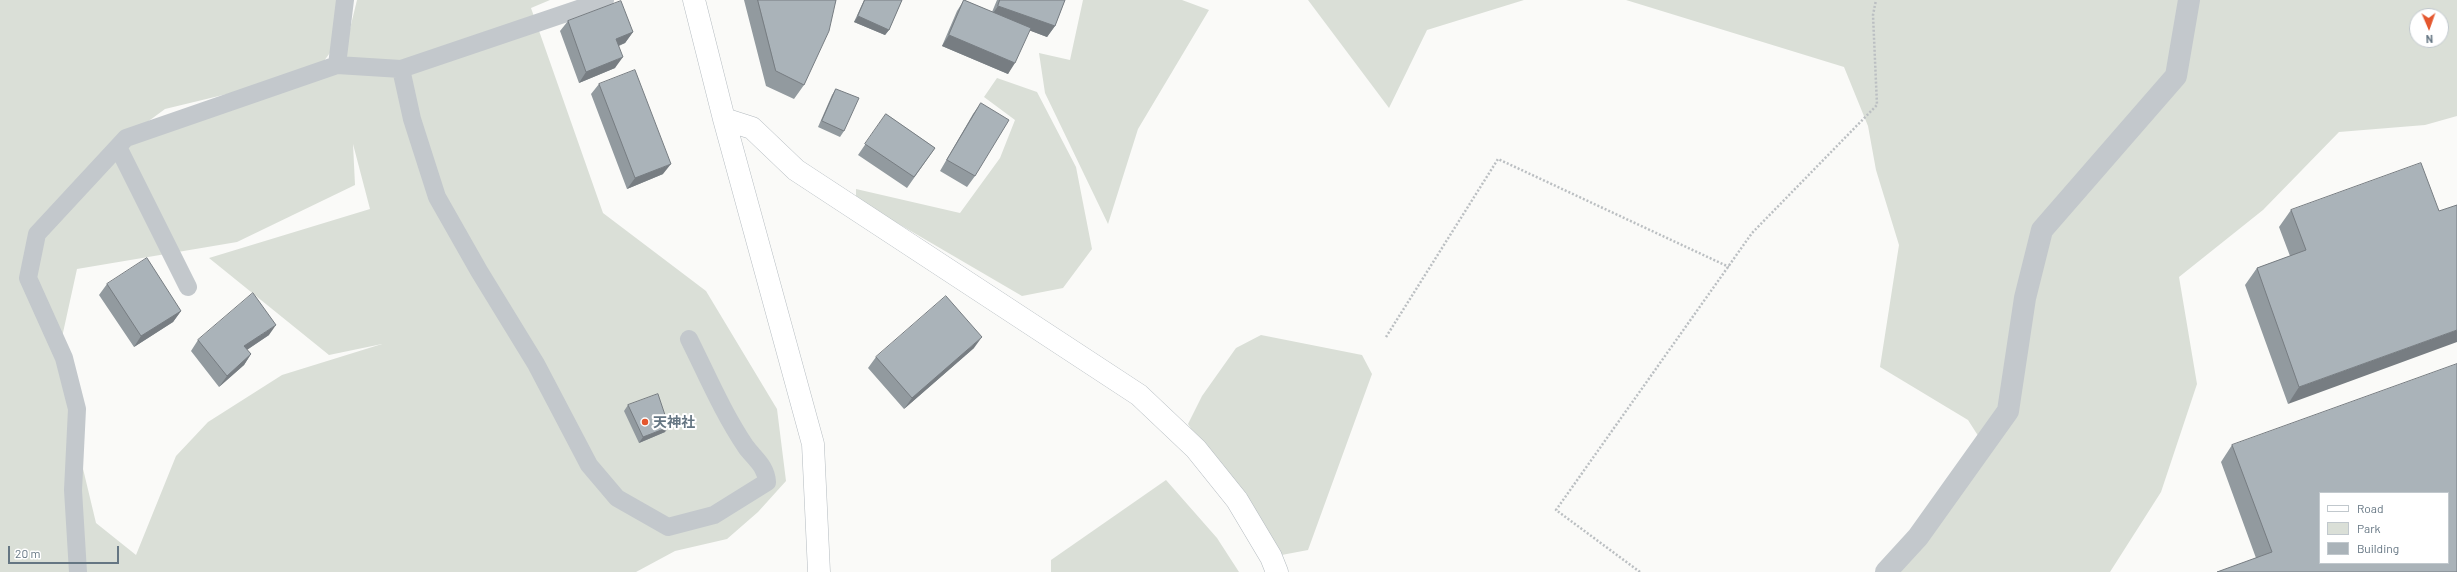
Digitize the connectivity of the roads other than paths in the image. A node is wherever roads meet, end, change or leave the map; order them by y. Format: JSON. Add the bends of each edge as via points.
{"nodes":[{"id":1,"x":345,"y":0,"type":"edge"},
{"id":2,"x":604,"y":0,"type":"edge"},
{"id":3,"x":694,"y":0,"type":"edge"},
{"id":4,"x":2188,"y":0,"type":"edge"},
{"id":5,"x":337,"y":65,"type":"junction"},
{"id":6,"x":401,"y":69,"type":"junction"},
{"id":7,"x":724,"y":119,"type":"junction"},
{"id":8,"x":118,"y":147,"type":"junction"},
{"id":9,"x":188,"y":287,"type":"dead end"},
{"id":10,"x":689,"y":339,"type":"dead end"},
{"id":11,"x":78,"y":572,"type":"edge"},
{"id":12,"x":819,"y":572,"type":"edge"},
{"id":13,"x":1277,"y":572,"type":"edge"},
{"id":14,"x":1886,"y":572,"type":"edge"}],
"edges":[{"from":1,"to":5,"type":"lane"},
{"from":2,"to":6,"type":"lane"},
{"from":3,"to":7,"type":"street"},
{"from":4,"to":14,"type":"street","via":[[2176,76],[2042,230],[2025,298],[2008,411],[1918,537]]},
{"from":5,"to":6,"type":"lane"},
{"from":5,"to":8,"type":"lane","via":[[126,138]]},
{"from":6,"to":10,"type":"lane","via":[[412,119],[438,197],[479,271],[536,364],[589,465],[617,498],[668,527],[714,515],[767,482],[767,471],[746,448]]},
{"from":7,"to":12,"type":"street","via":[[814,444]]},
{"from":7,"to":13,"type":"street","via":[[752,128],[796,170],[1139,395],[1196,449],[1237,500],[1271,557]]},
{"from":8,"to":9,"type":"lane"},
{"from":8,"to":11,"type":"lane","via":[[37,234],[28,278],[64,358],[78,409],[73,490]]}]}
